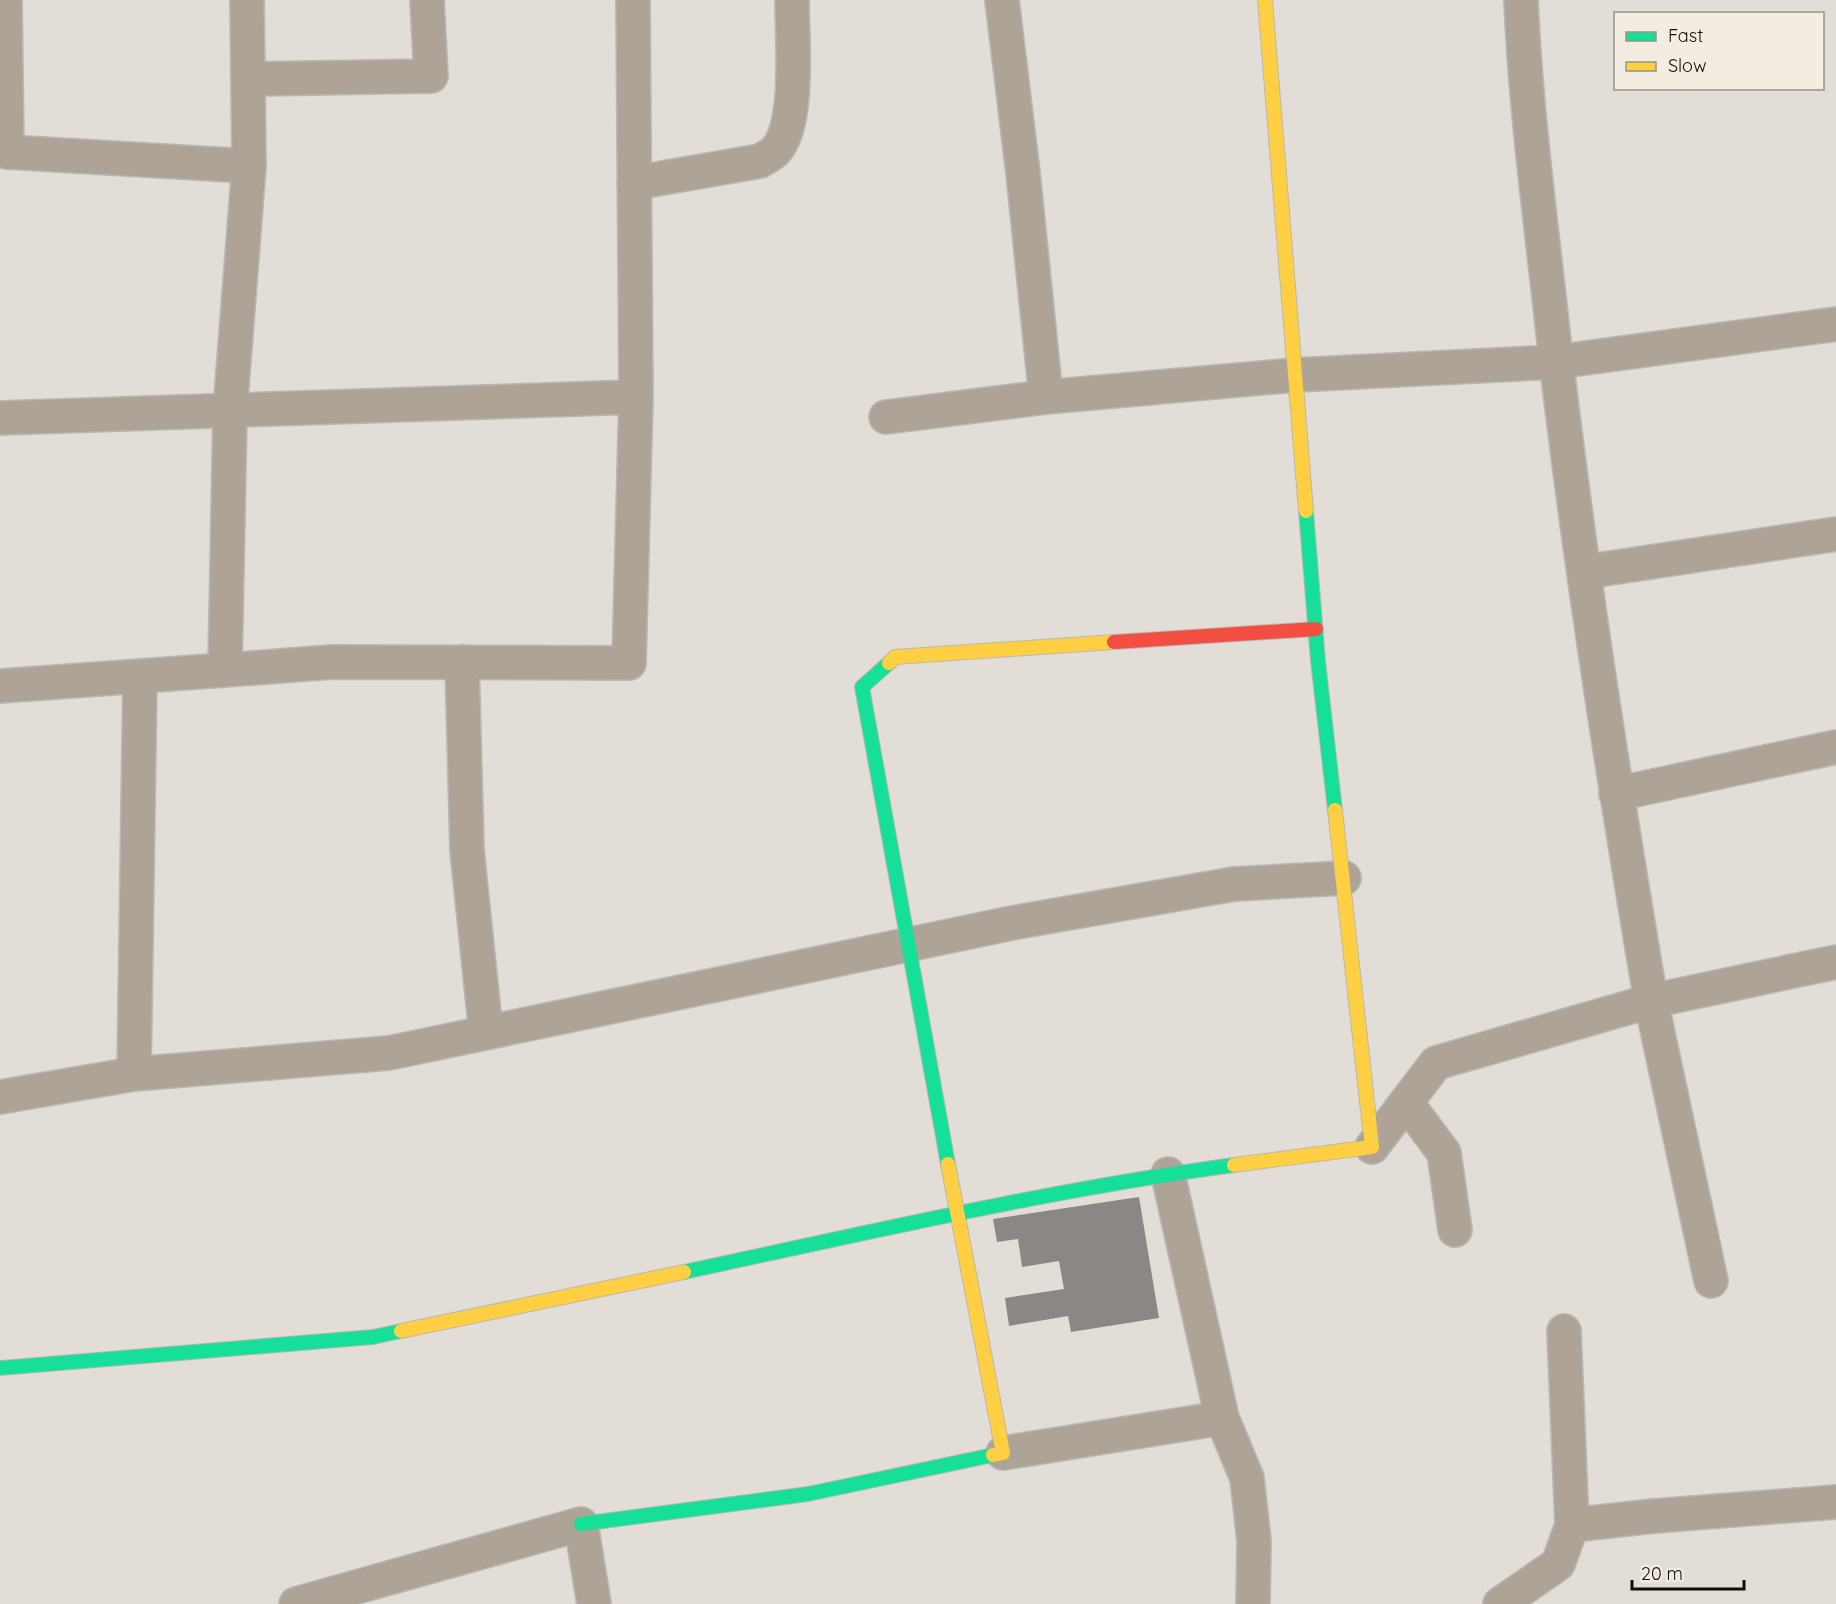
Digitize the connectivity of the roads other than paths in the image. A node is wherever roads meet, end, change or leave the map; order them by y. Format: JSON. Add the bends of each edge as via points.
{"nodes":[{"id":1,"x":5,"y":0,"type":"edge"},
{"id":2,"x":248,"y":0,"type":"edge"},
{"id":3,"x":427,"y":0,"type":"edge"},
{"id":4,"x":633,"y":0,"type":"edge"},
{"id":5,"x":792,"y":0,"type":"edge"},
{"id":6,"x":1002,"y":0,"type":"edge"},
{"id":7,"x":1265,"y":0,"type":"edge"},
{"id":8,"x":1521,"y":0,"type":"edge"},
{"id":9,"x":248,"y":79,"type":"junction"},
{"id":10,"x":3,"y":153,"type":"edge"},
{"id":11,"x":249,"y":166,"type":"junction"},
{"id":12,"x":634,"y":183,"type":"junction"},
{"id":13,"x":1836,"y":324,"type":"edge"},
{"id":14,"x":1556,"y":362,"type":"junction"},
{"id":15,"x":1295,"y":375,"type":"junction"},
{"id":16,"x":636,"y":397,"type":"junction"},
{"id":17,"x":1046,"y":397,"type":"junction"},
{"id":18,"x":230,"y":411,"type":"junction"},
{"id":19,"x":886,"y":417,"type":"dead end"},
{"id":20,"x":0,"y":418,"type":"edge"},
{"id":21,"x":1836,"y":534,"type":"edge"},
{"id":22,"x":1584,"y":572,"type":"junction"},
{"id":23,"x":1316,"y":629,"type":"junction"},
{"id":24,"x":462,"y":662,"type":"junction"},
{"id":25,"x":225,"y":670,"type":"junction"},
{"id":26,"x":140,"y":676,"type":"junction"},
{"id":27,"x":0,"y":686,"type":"edge"},
{"id":28,"x":1836,"y":747,"type":"edge"},
{"id":29,"x":1616,"y":794,"type":"junction"},
{"id":30,"x":1344,"y":878,"type":"junction"},
{"id":31,"x":908,"y":944,"type":"junction"},
{"id":32,"x":1836,"y":962,"type":"edge"},
{"id":33,"x":1651,"y":1001,"type":"junction"},
{"id":34,"x":486,"y":1033,"type":"junction"},
{"id":35,"x":134,"y":1074,"type":"junction"},
{"id":36,"x":0,"y":1097,"type":"edge"},
{"id":37,"x":1406,"y":1102,"type":"junction"},
{"id":38,"x":1372,"y":1147,"type":"junction"},
{"id":39,"x":1168,"y":1174,"type":"junction"},
{"id":40,"x":957,"y":1215,"type":"junction"},
{"id":41,"x":1455,"y":1230,"type":"dead end"},
{"id":42,"x":1711,"y":1281,"type":"dead end"},
{"id":43,"x":1564,"y":1331,"type":"dead end"},
{"id":44,"x":0,"y":1368,"type":"edge"},
{"id":45,"x":1222,"y":1418,"type":"junction"},
{"id":46,"x":1003,"y":1452,"type":"junction"},
{"id":47,"x":1836,"y":1502,"type":"edge"},
{"id":48,"x":581,"y":1524,"type":"junction"},
{"id":49,"x":1572,"y":1525,"type":"junction"},
{"id":50,"x":306,"y":1603,"type":"edge"},
{"id":51,"x":594,"y":1604,"type":"edge"},
{"id":52,"x":1253,"y":1604,"type":"edge"},
{"id":53,"x":1500,"y":1604,"type":"edge"}],
"edges":[{"from":1,"to":10,"type":"street"},
{"from":2,"to":9,"type":"street"},
{"from":3,"to":9,"type":"street","via":[[431,76]]},
{"from":4,"to":12,"type":"street"},
{"from":5,"to":12,"type":"street","via":[[792,101],[786,133],[775,151],[760,160]]},
{"from":6,"to":17,"type":"street"},
{"from":7,"to":15,"type":"street"},
{"from":8,"to":14,"type":"street","via":[[1524,69]]},
{"from":9,"to":11,"type":"street"},
{"from":10,"to":11,"type":"street"},
{"from":11,"to":18,"type":"street"},
{"from":12,"to":16,"type":"street"},
{"from":13,"to":14,"type":"street"},
{"from":14,"to":15,"type":"street"},
{"from":14,"to":22,"type":"street"},
{"from":15,"to":17,"type":"street"},
{"from":15,"to":23,"type":"street"},
{"from":16,"to":18,"type":"street"},
{"from":16,"to":24,"type":"street","via":[[629,663]]},
{"from":17,"to":19,"type":"street"},
{"from":18,"to":20,"type":"street"},
{"from":18,"to":25,"type":"street"},
{"from":21,"to":22,"type":"street"},
{"from":22,"to":29,"type":"street"},
{"from":23,"to":30,"type":"street"},
{"from":23,"to":31,"type":"street","via":[[895,657],[862,687]]},
{"from":24,"to":25,"type":"street","via":[[332,662]]},
{"from":24,"to":34,"type":"street","via":[[467,850]]},
{"from":25,"to":26,"type":"street"},
{"from":26,"to":27,"type":"street"},
{"from":26,"to":35,"type":"street"},
{"from":28,"to":29,"type":"street"},
{"from":29,"to":33,"type":"street"},
{"from":30,"to":31,"type":"street","via":[[1234,884]]},
{"from":30,"to":38,"type":"street"},
{"from":31,"to":34,"type":"street"},
{"from":31,"to":40,"type":"street"},
{"from":32,"to":33,"type":"street"},
{"from":33,"to":37,"type":"street","via":[[1436,1063]]},
{"from":33,"to":42,"type":"street"},
{"from":34,"to":35,"type":"street","via":[[389,1053]]},
{"from":35,"to":36,"type":"street"},
{"from":37,"to":38,"type":"street"},
{"from":37,"to":41,"type":"street","via":[[1444,1153]]},
{"from":38,"to":39,"type":"street"},
{"from":39,"to":40,"type":"street"},
{"from":39,"to":45,"type":"street"},
{"from":40,"to":44,"type":"street","via":[[373,1337]]},
{"from":40,"to":46,"type":"street"},
{"from":43,"to":49,"type":"street"},
{"from":45,"to":46,"type":"street"},
{"from":45,"to":52,"type":"street","via":[[1247,1478],[1254,1541]]},
{"from":46,"to":48,"type":"street","via":[[808,1494]]},
{"from":47,"to":49,"type":"street"},
{"from":48,"to":50,"type":"street"},
{"from":48,"to":51,"type":"street"},
{"from":49,"to":53,"type":"street","via":[[1558,1564]]}]}
